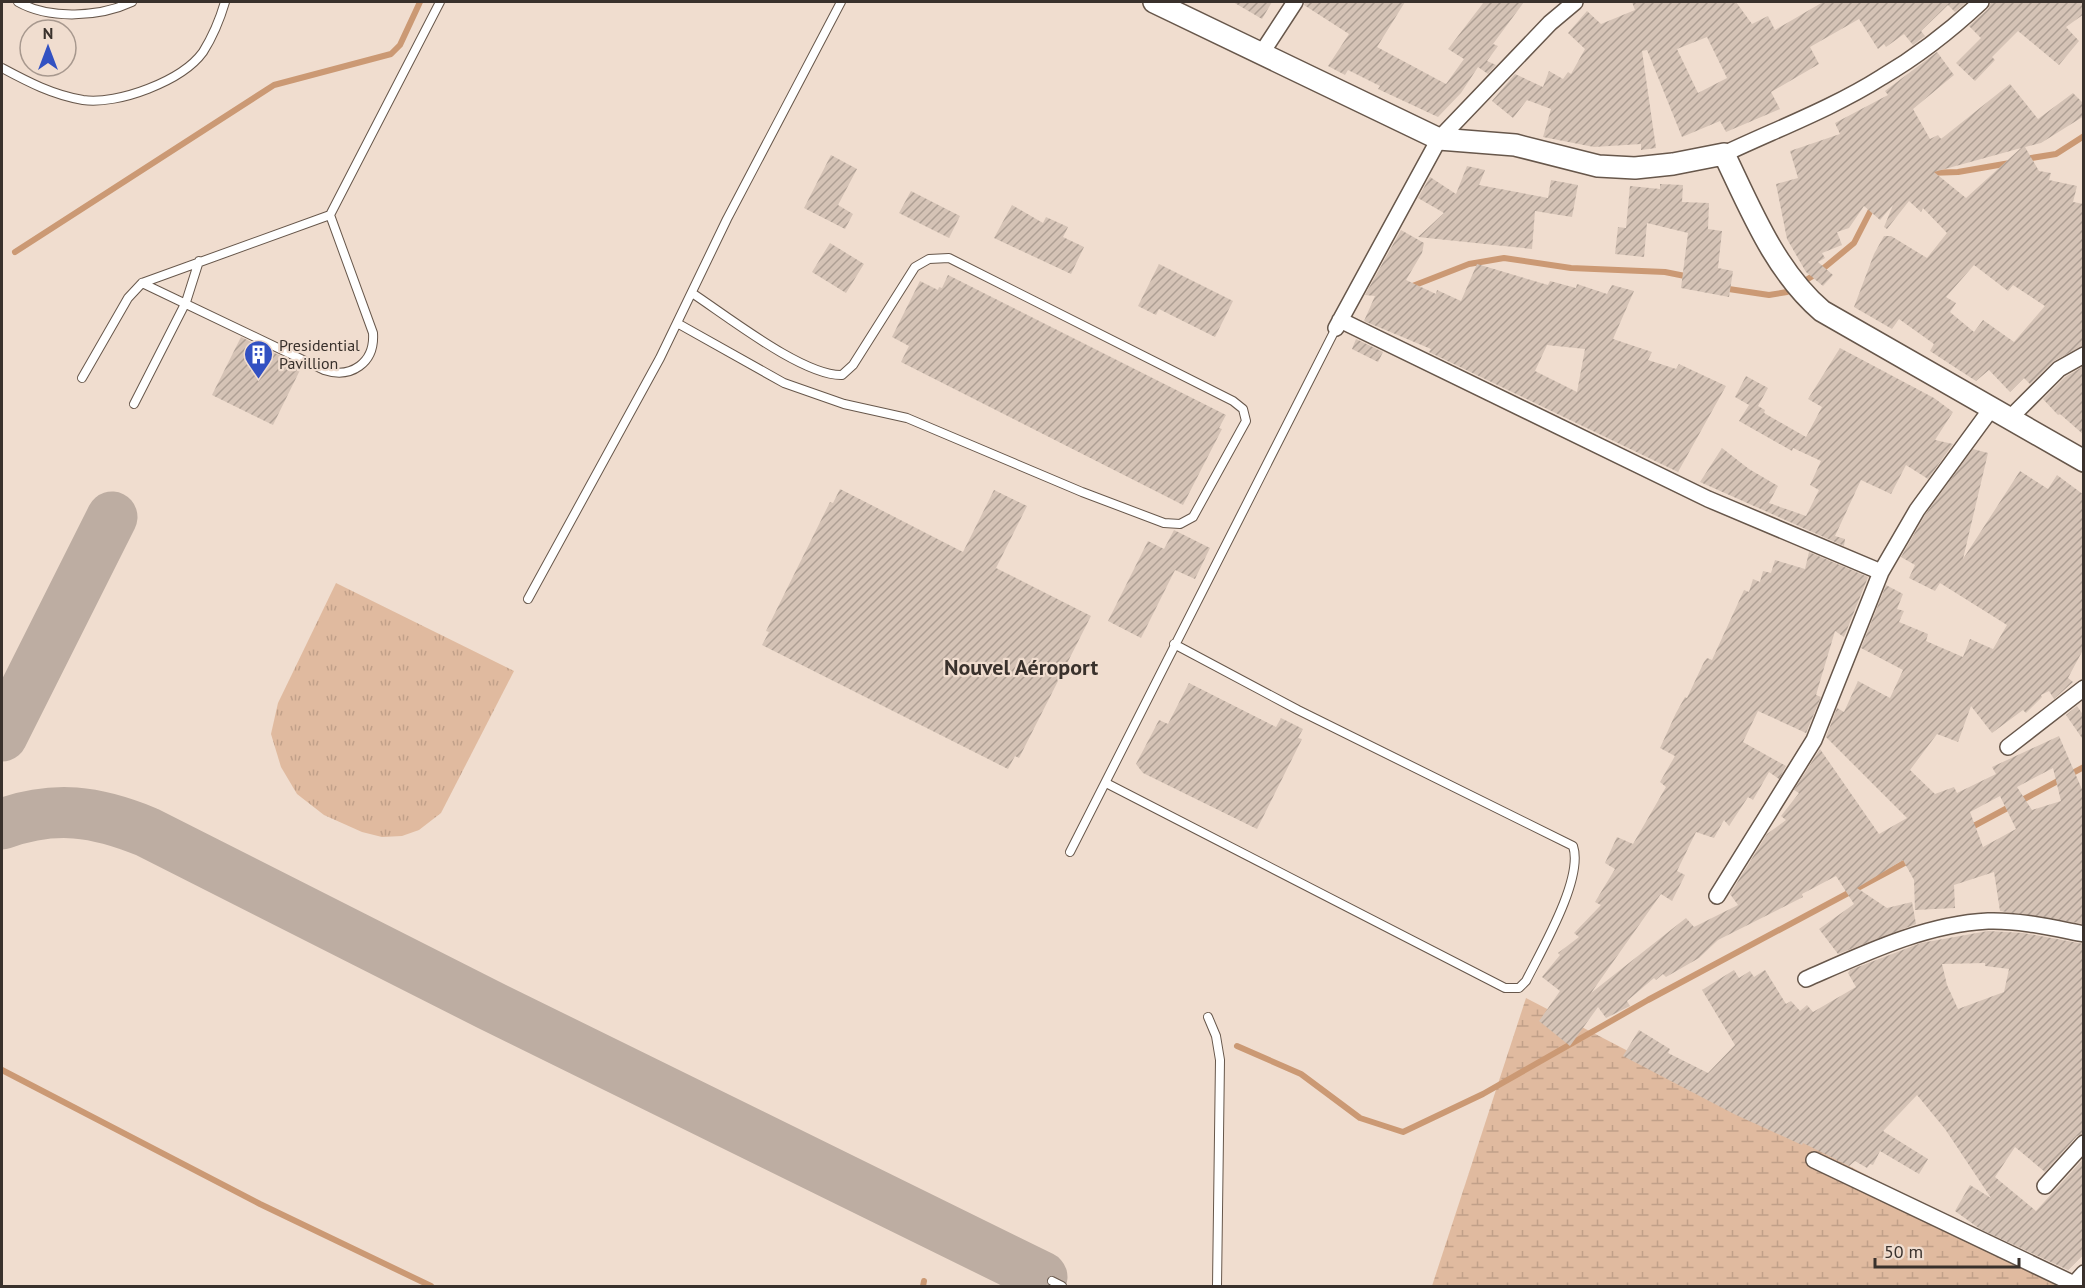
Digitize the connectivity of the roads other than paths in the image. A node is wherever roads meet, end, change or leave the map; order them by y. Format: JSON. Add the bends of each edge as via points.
{"nodes":[{"id":1,"x":18,"y":2,"type":"edge"},
{"id":2,"x":132,"y":2,"type":"edge"},
{"id":3,"x":225,"y":2,"type":"edge"},
{"id":4,"x":440,"y":2,"type":"edge"},
{"id":5,"x":841,"y":2,"type":"edge"},
{"id":6,"x":1295,"y":2,"type":"edge"},
{"id":7,"x":1575,"y":2,"type":"edge"},
{"id":8,"x":1981,"y":2,"type":"edge"},
{"id":9,"x":1167,"y":4,"type":"edge"},
{"id":10,"x":1261,"y":54,"type":"junction"},
{"id":11,"x":2,"y":68,"type":"edge"},
{"id":12,"x":1439,"y":139,"type":"junction"},
{"id":13,"x":1724,"y":154,"type":"junction"},
{"id":14,"x":330,"y":215,"type":"junction"},
{"id":15,"x":199,"y":261,"type":"junction"},
{"id":16,"x":142,"y":283,"type":"junction"},
{"id":17,"x":692,"y":293,"type":"junction"},
{"id":18,"x":186,"y":302,"type":"junction"},
{"id":19,"x":677,"y":323,"type":"junction"},
{"id":20,"x":1338,"y":324,"type":"junction"},
{"id":21,"x":2084,"y":355,"type":"edge"},
{"id":22,"x":82,"y":378,"type":"dead end"},
{"id":23,"x":134,"y":404,"type":"dead end"},
{"id":24,"x":1991,"y":409,"type":"junction"},
{"id":25,"x":2009,"y":419,"type":"junction"},
{"id":26,"x":2084,"y":460,"type":"edge"},
{"id":27,"x":1881,"y":572,"type":"junction"},
{"id":28,"x":528,"y":599,"type":"dead end"},
{"id":29,"x":1174,"y":644,"type":"junction"},
{"id":30,"x":2084,"y":688,"type":"edge"},
{"id":31,"x":2008,"y":747,"type":"dead end"},
{"id":32,"x":1106,"y":783,"type":"junction"},
{"id":33,"x":1070,"y":852,"type":"dead end"},
{"id":34,"x":1717,"y":896,"type":"dead end"},
{"id":35,"x":2084,"y":934,"type":"edge"},
{"id":36,"x":1806,"y":979,"type":"dead end"},
{"id":37,"x":1208,"y":1017,"type":"dead end"},
{"id":38,"x":2084,"y":1143,"type":"edge"},
{"id":39,"x":1814,"y":1160,"type":"dead end"},
{"id":40,"x":2045,"y":1186,"type":"dead end"},
{"id":41,"x":1052,"y":1281,"type":"dead end"},
{"id":42,"x":2079,"y":1281,"type":"edge"},
{"id":43,"x":1062,"y":1287,"type":"edge"},
{"id":44,"x":1217,"y":1287,"type":"edge"}],
"edges":[{"from":1,"to":2,"type":"lane","via":[[49,11],[82,14]]},
{"from":3,"to":11,"type":"lane","via":[[219,23],[202,54],[169,81],[126,96],[85,100],[44,91]]},
{"from":4,"to":14,"type":"lane"},
{"from":5,"to":17,"type":"lane"},
{"from":6,"to":10,"type":"street"},
{"from":7,"to":12,"type":"street"},
{"from":8,"to":13,"type":"street","via":[[1946,34],[1883,77]]},
{"from":9,"to":10,"type":"street"},
{"from":10,"to":12,"type":"street"},
{"from":12,"to":13,"type":"street","via":[[1515,145],[1598,166],[1635,168]]},
{"from":12,"to":20,"type":"street"},
{"from":13,"to":24,"type":"street","via":[[1759,225],[1808,299],[1822,311]]},
{"from":14,"to":15,"type":"lane"},
{"from":14,"to":18,"type":"lane","via":[[373,333],[371,353],[356,369],[346,373],[324,370]]},
{"from":15,"to":16,"type":"lane"},
{"from":15,"to":18,"type":"lane"},
{"from":16,"to":18,"type":"lane"},
{"from":16,"to":22,"type":"lane","via":[[128,298]]},
{"from":17,"to":19,"type":"lane"},
{"from":17,"to":19,"type":"lane","via":[[801,364],[829,375],[842,375],[853,365],[915,267],[929,259],[950,258],[1233,401],[1243,409],[1246,421],[1192,518],[1180,525],[1164,523],[907,418],[844,404],[784,382]]},
{"from":18,"to":23,"type":"lane"},
{"from":19,"to":28,"type":"lane"},
{"from":20,"to":27,"type":"street","via":[[1708,499]]},
{"from":20,"to":29,"type":"lane"},
{"from":21,"to":25,"type":"street","via":[[2059,369]]},
{"from":24,"to":25,"type":"street"},
{"from":24,"to":27,"type":"street","via":[[1917,510]]},
{"from":25,"to":26,"type":"street"},
{"from":27,"to":34,"type":"street","via":[[1814,741]]},
{"from":29,"to":32,"type":"lane"},
{"from":29,"to":32,"type":"lane","via":[[1573,846],[1575,865],[1564,903],[1526,981],[1519,988],[1505,988]]},
{"from":30,"to":31,"type":"street"},
{"from":32,"to":33,"type":"lane"},
{"from":35,"to":36,"type":"street","via":[[1988,921],[1920,933]]},
{"from":37,"to":44,"type":"lane","via":[[1220,1060]]},
{"from":38,"to":40,"type":"street"},
{"from":39,"to":42,"type":"street"},
{"from":41,"to":43,"type":"lane"}]}
